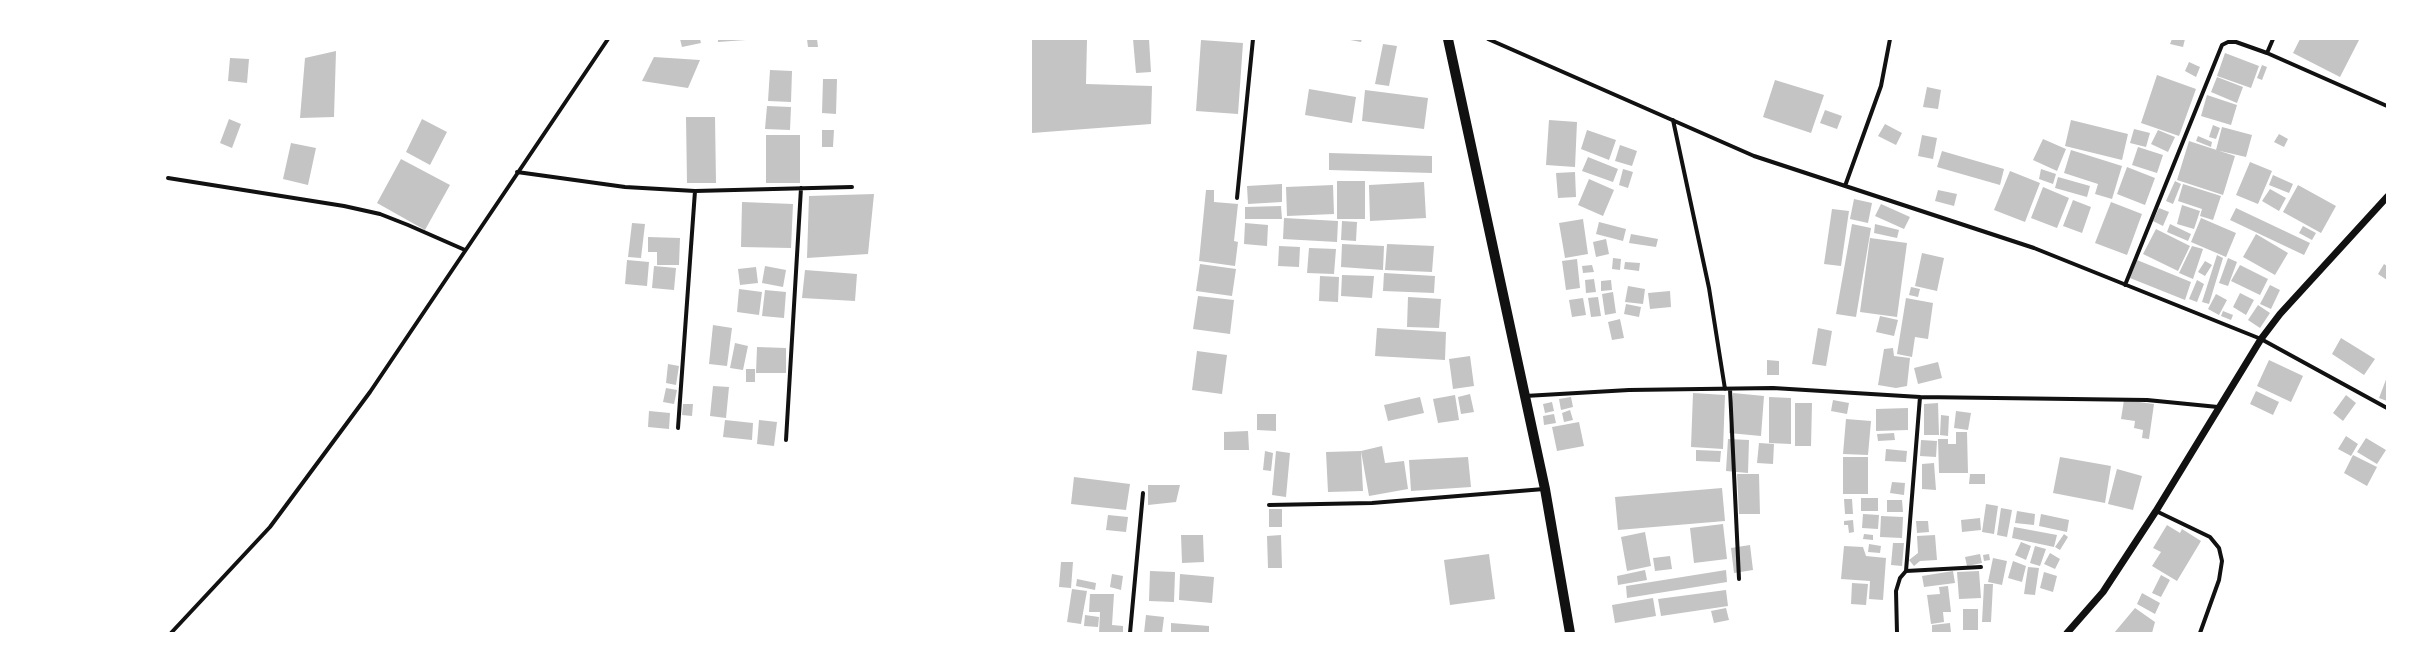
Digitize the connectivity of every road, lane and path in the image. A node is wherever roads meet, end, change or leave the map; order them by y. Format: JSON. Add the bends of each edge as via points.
{"nodes":[{"id":1,"x":608,"y":39,"type":"edge"},
{"id":2,"x":1253,"y":39,"type":"edge"},
{"id":3,"x":1448,"y":39,"type":"edge"},
{"id":4,"x":1488,"y":39,"type":"edge"},
{"id":5,"x":1890,"y":39,"type":"edge"},
{"id":6,"x":2273,"y":39,"type":"edge"},
{"id":7,"x":2267,"y":53,"type":"junction"},
{"id":8,"x":2387,"y":106,"type":"edge"},
{"id":9,"x":1673,"y":120,"type":"junction"},
{"id":10,"x":517,"y":172,"type":"junction"},
{"id":11,"x":168,"y":178,"type":"dead end"},
{"id":12,"x":1845,"y":186,"type":"junction"},
{"id":13,"x":852,"y":187,"type":"dead end"},
{"id":14,"x":801,"y":188,"type":"junction"},
{"id":15,"x":695,"y":190,"type":"junction"},
{"id":16,"x":2387,"y":197,"type":"edge"},
{"id":17,"x":1237,"y":198,"type":"dead end"},
{"id":18,"x":465,"y":250,"type":"junction"},
{"id":19,"x":2125,"y":285,"type":"junction"},
{"id":20,"x":2261,"y":339,"type":"junction"},
{"id":21,"x":1725,"y":389,"type":"junction"},
{"id":22,"x":1730,"y":389,"type":"junction"},
{"id":23,"x":1524,"y":396,"type":"junction"},
{"id":24,"x":1920,"y":397,"type":"junction"},
{"id":25,"x":2218,"y":406,"type":"junction"},
{"id":26,"x":2387,"y":408,"type":"edge"},
{"id":27,"x":678,"y":428,"type":"dead end"},
{"id":28,"x":786,"y":440,"type":"dead end"},
{"id":29,"x":1545,"y":489,"type":"junction"},
{"id":30,"x":1143,"y":493,"type":"dead end"},
{"id":31,"x":1269,"y":505,"type":"dead end"},
{"id":32,"x":2156,"y":511,"type":"junction"},
{"id":33,"x":1981,"y":567,"type":"dead end"},
{"id":34,"x":1906,"y":572,"type":"junction"},
{"id":35,"x":1739,"y":579,"type":"dead end"},
{"id":36,"x":171,"y":633,"type":"edge"},
{"id":37,"x":1130,"y":633,"type":"edge"},
{"id":38,"x":1570,"y":633,"type":"edge"},
{"id":39,"x":1897,"y":633,"type":"edge"},
{"id":40,"x":2067,"y":633,"type":"edge"},
{"id":41,"x":2200,"y":633,"type":"edge"}],
"edges":[{"from":1,"to":10,"type":"street"},
{"from":2,"to":17,"type":"street"},
{"from":3,"to":23,"type":"main road"},
{"from":4,"to":9,"type":"street"},
{"from":5,"to":12,"type":"street","via":[[1881,86]]},
{"from":6,"to":7,"type":"street"},
{"from":7,"to":8,"type":"street"},
{"from":7,"to":19,"type":"street","via":[[2236,42],[2222,45]]},
{"from":9,"to":12,"type":"street","via":[[1754,156]]},
{"from":9,"to":21,"type":"street","via":[[1709,288]]},
{"from":10,"to":15,"type":"street","via":[[625,187]]},
{"from":10,"to":18,"type":"street"},
{"from":11,"to":18,"type":"street","via":[[380,214]]},
{"from":12,"to":19,"type":"street","via":[[2034,248]]},
{"from":13,"to":14,"type":"street"},
{"from":14,"to":15,"type":"street"},
{"from":14,"to":28,"type":"street"},
{"from":15,"to":27,"type":"street"},
{"from":16,"to":20,"type":"street","via":[[2280,314]]},
{"from":18,"to":36,"type":"street","via":[[370,392],[270,527]]},
{"from":19,"to":20,"type":"street"},
{"from":20,"to":25,"type":"street"},
{"from":20,"to":26,"type":"street"},
{"from":21,"to":22,"type":"street"},
{"from":21,"to":23,"type":"street","via":[[1629,390]]},
{"from":22,"to":24,"type":"street","via":[[1773,388]]},
{"from":22,"to":35,"type":"street"},
{"from":23,"to":29,"type":"main road"},
{"from":24,"to":25,"type":"street","via":[[2148,400]]},
{"from":24,"to":34,"type":"street"},
{"from":25,"to":32,"type":"street"},
{"from":29,"to":31,"type":"street","via":[[1372,504]]},
{"from":29,"to":38,"type":"main road"},
{"from":30,"to":37,"type":"street"},
{"from":32,"to":40,"type":"street","via":[[2103,592]]},
{"from":32,"to":41,"type":"street","via":[[2210,537],[2218,548],[2222,561],[2218,580]]},
{"from":33,"to":34,"type":"street"},
{"from":34,"to":39,"type":"street","via":[[1900,578],[1896,591]]}]}
